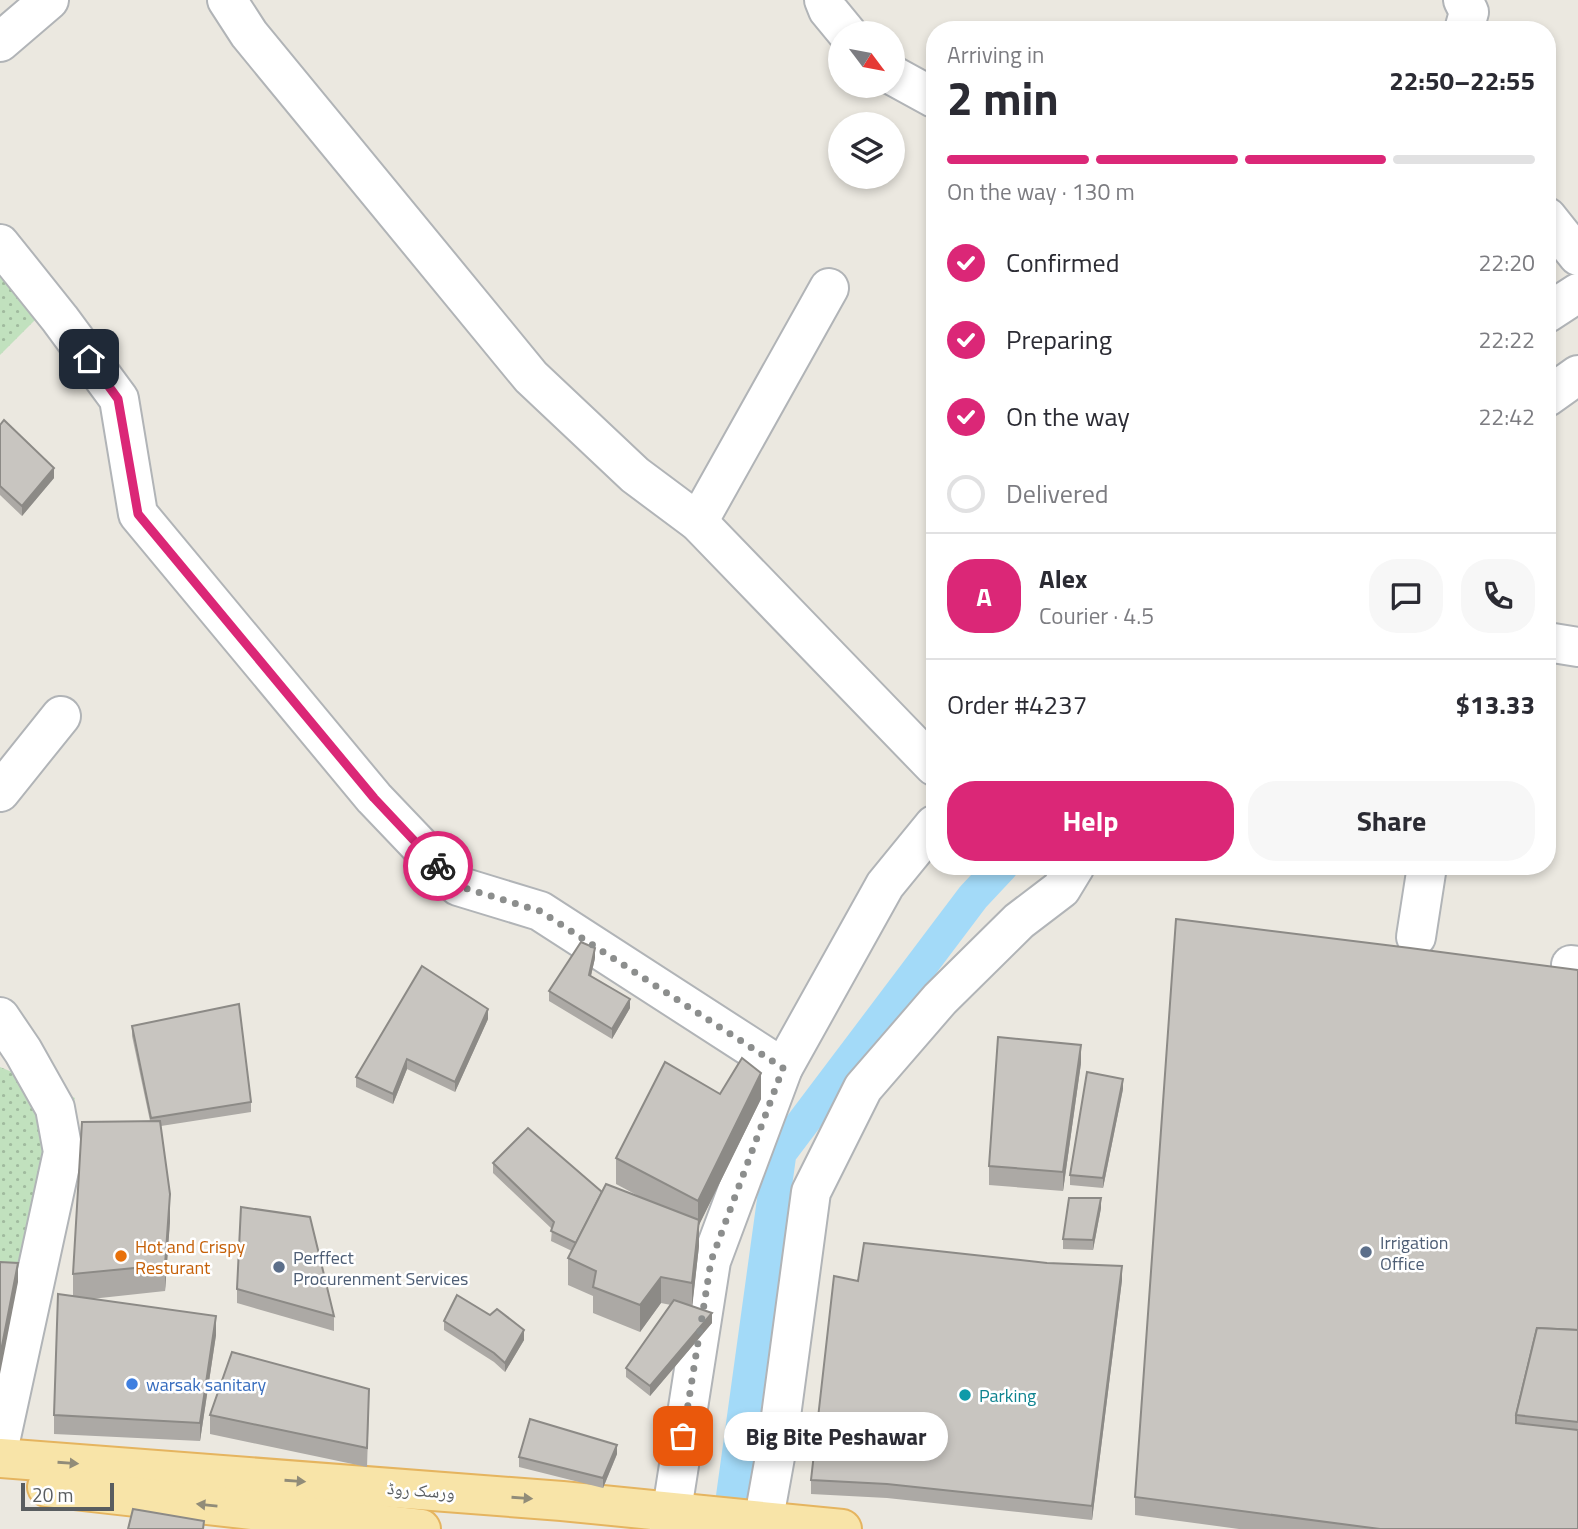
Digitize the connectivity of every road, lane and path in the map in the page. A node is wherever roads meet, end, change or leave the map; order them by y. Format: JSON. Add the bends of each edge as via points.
{"nodes":[{"id":1,"x":49,"y":0,"type":"edge"},
{"id":2,"x":227,"y":0,"type":"edge"},
{"id":3,"x":824,"y":0,"type":"edge"},
{"id":4,"x":1463,"y":0,"type":"edge"},
{"id":5,"x":837,"y":21,"type":"edge"},
{"id":6,"x":1466,"y":21,"type":"edge"},
{"id":7,"x":0,"y":42,"type":"edge"},
{"id":8,"x":905,"y":82,"type":"edge"},
{"id":9,"x":926,"y":94,"type":"edge"},
{"id":10,"x":1556,"y":228,"type":"edge"},
{"id":11,"x":0,"y":244,"type":"edge"},
{"id":12,"x":1578,"y":256,"type":"edge"},
{"id":13,"x":829,"y":288,"type":"dead end"},
{"id":14,"x":1578,"y":293,"type":"edge"},
{"id":15,"x":1556,"y":307,"type":"edge"},
{"id":16,"x":1578,"y":375,"type":"edge"},
{"id":17,"x":1556,"y":391,"type":"edge"},
{"id":18,"x":698,"y":522,"type":"junction"},
{"id":19,"x":1556,"y":643,"type":"edge"},
{"id":20,"x":1578,"y":647,"type":"edge"},
{"id":21,"x":61,"y":716,"type":"dead end"},
{"id":22,"x":926,"y":758,"type":"edge"},
{"id":23,"x":0,"y":792,"type":"edge"},
{"id":24,"x":926,"y":835,"type":"edge"},
{"id":25,"x":1069,"y":875,"type":"edge"},
{"id":26,"x":1426,"y":875,"type":"edge"},
{"id":27,"x":1416,"y":937,"type":"dead end"},
{"id":28,"x":0,"y":1017,"type":"edge"},
{"id":29,"x":783,"y":1068,"type":"junction"},
{"id":30,"x":0,"y":1442,"type":"edge"},
{"id":31,"x":0,"y":1458,"type":"edge"},
{"id":32,"x":0,"y":1482,"type":"edge"},
{"id":33,"x":560,"y":1515,"type":"edge"},
{"id":34,"x":672,"y":1517,"type":"edge"},
{"id":35,"x":757,"y":1523,"type":"edge"},
{"id":36,"x":421,"y":1529,"type":"edge"},
{"id":37,"x":842,"y":1529,"type":"edge"}],
"edges":[{"from":1,"to":7,"type":"street"},
{"from":2,"to":18,"type":"street","via":[[249,34],[531,377],[635,475]]},
{"from":3,"to":5,"type":"street"},
{"from":4,"to":6,"type":"street","via":[[1469,12]]},
{"from":8,"to":9,"type":"street"},
{"from":10,"to":12,"type":"street"},
{"from":11,"to":29,"type":"street","via":[[118,399],[138,514],[374,798],[458,886],[540,911]]},
{"from":13,"to":18,"type":"street"},
{"from":14,"to":15,"type":"street"},
{"from":16,"to":17,"type":"street"},
{"from":18,"to":22,"type":"street"},
{"from":19,"to":20,"type":"street"},
{"from":21,"to":23,"type":"street"},
{"from":24,"to":29,"type":"street","via":[[885,885]]},
{"from":25,"to":35,"type":"street","via":[[1060,890],[1019,921],[940,999],[863,1088],[811,1192],[777,1446]]},
{"from":26,"to":27,"type":"street"},
{"from":28,"to":30,"type":"street","via":[[55,1108],[63,1152]]},
{"from":29,"to":34,"type":"street","via":[[711,1261]]},
{"from":31,"to":33,"type":"main road","name":"ورسک روڈ","one_way":true},
{"from":36,"to":32,"type":"main road","one_way":true},
{"from":33,"to":34,"type":"main road","name":"ورسک روڈ"},
{"from":34,"to":35,"type":"main road","name":"ورسک روڈ"},
{"from":35,"to":37,"type":"main road","name":"ورسک روڈ"}]}
